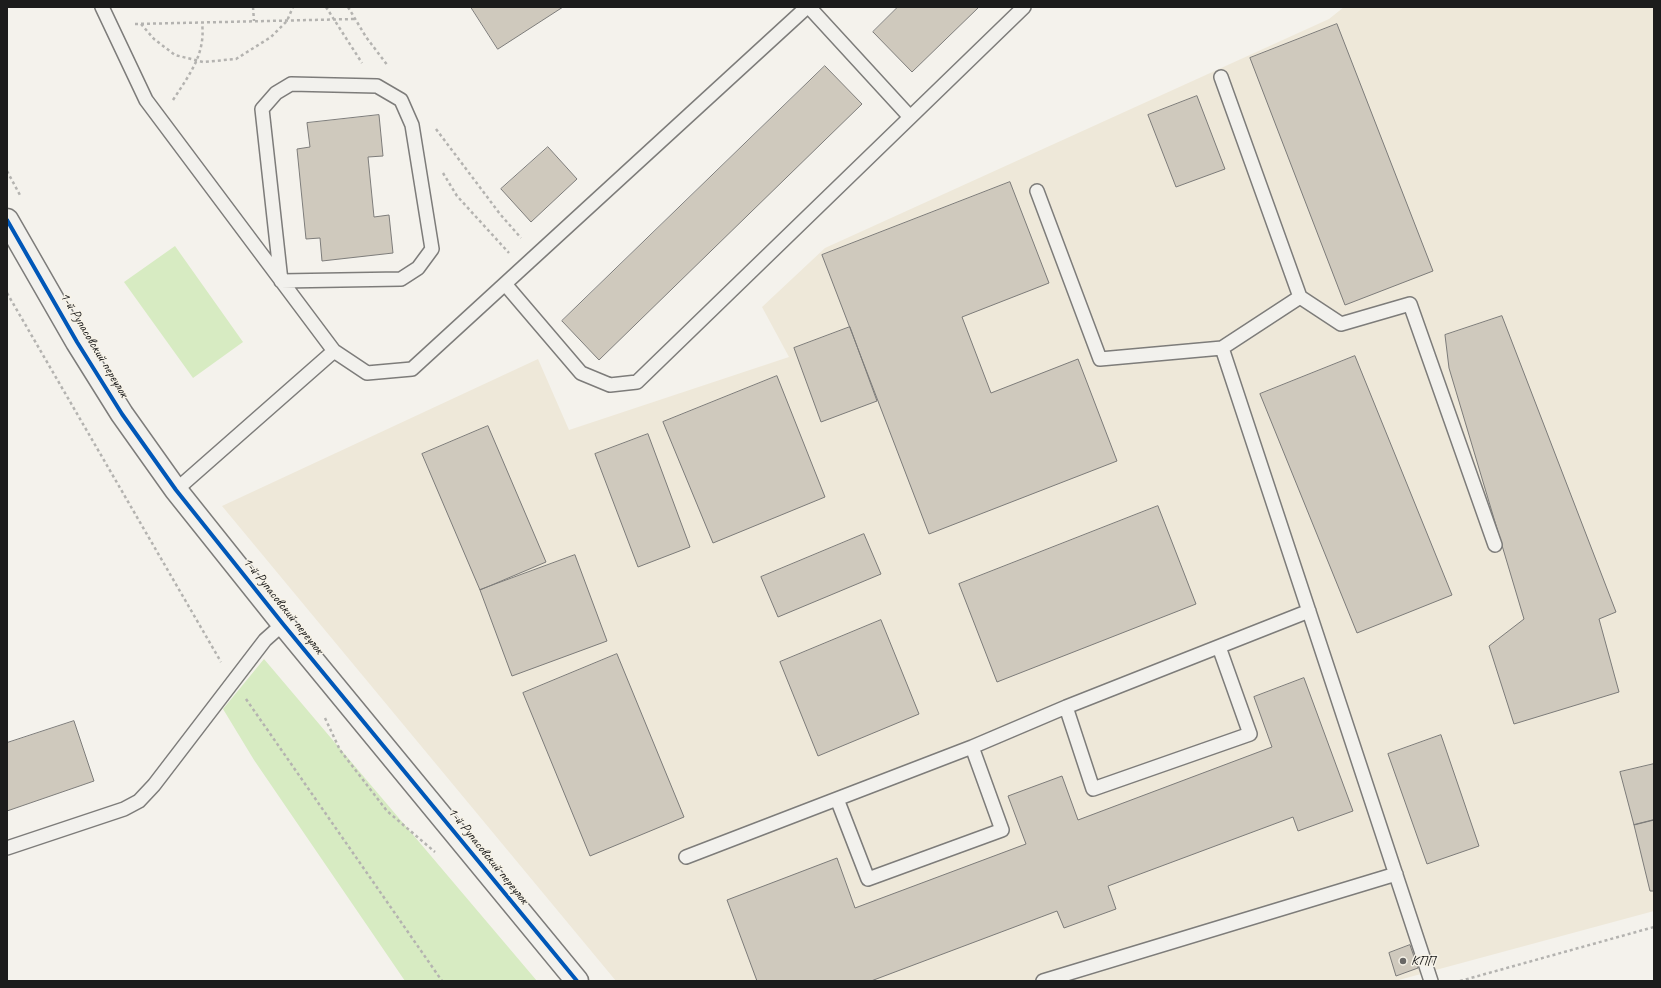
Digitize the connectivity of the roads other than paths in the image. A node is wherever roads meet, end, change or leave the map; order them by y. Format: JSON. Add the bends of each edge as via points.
{"nodes":[{"id":1,"x":102,"y":7,"type":"edge"},
{"id":2,"x":808,"y":7,"type":"edge"},
{"id":3,"x":1024,"y":7,"type":"edge"},
{"id":4,"x":1221,"y":78,"type":"dead end"},
{"id":5,"x":910,"y":117,"type":"junction"},
{"id":6,"x":1037,"y":191,"type":"dead end"},
{"id":7,"x":7,"y":220,"type":"edge"},
{"id":8,"x":281,"y":281,"type":"junction"},
{"id":9,"x":505,"y":284,"type":"junction"},
{"id":10,"x":1300,"y":297,"type":"junction"},
{"id":11,"x":1222,"y":348,"type":"junction"},
{"id":12,"x":334,"y":351,"type":"junction"},
{"id":13,"x":176,"y":490,"type":"junction"},
{"id":14,"x":1495,"y":545,"type":"dead end"},
{"id":15,"x":1309,"y":612,"type":"junction"},
{"id":16,"x":283,"y":624,"type":"junction"},
{"id":17,"x":1219,"y":647,"type":"junction"},
{"id":18,"x":1066,"y":707,"type":"junction"},
{"id":19,"x":972,"y":747,"type":"junction"},
{"id":20,"x":837,"y":799,"type":"junction"},
{"id":21,"x":7,"y":848,"type":"edge"},
{"id":22,"x":686,"y":857,"type":"dead end"},
{"id":23,"x":1396,"y":874,"type":"junction"},
{"id":24,"x":577,"y":981,"type":"edge"},
{"id":25,"x":1043,"y":981,"type":"edge"},
{"id":26,"x":1431,"y":981,"type":"edge"}],
"edges":[{"from":1,"to":8,"type":"lane","via":[[146,100]]},
{"from":2,"to":5,"type":"lane"},
{"from":2,"to":9,"type":"lane"},
{"from":3,"to":5,"type":"lane"},
{"from":4,"to":10,"type":"lane"},
{"from":5,"to":9,"type":"lane","via":[[637,382],[610,385],[580,373]]},
{"from":6,"to":11,"type":"lane","via":[[1100,359]]},
{"from":7,"to":13,"type":"street","name":"1-й Рупасовский переулок","via":[[122,414]]},
{"from":8,"to":8,"type":"lane","via":[[401,279],[418,268],[432,248],[412,125],[401,100],[377,86],[291,84],[276,93],[262,109]]},
{"from":8,"to":12,"type":"lane"},
{"from":9,"to":12,"type":"lane","via":[[412,369],[367,373]]},
{"from":10,"to":11,"type":"lane"},
{"from":10,"to":14,"type":"lane","via":[[1341,324],[1410,304]]},
{"from":11,"to":15,"type":"lane"},
{"from":12,"to":13,"type":"lane"},
{"from":13,"to":16,"type":"street","name":"1-й Рупасовский переулок"},
{"from":15,"to":17,"type":"lane"},
{"from":15,"to":23,"type":"lane"},
{"from":16,"to":21,"type":"lane","name":"1-й Рупасовский переулок","via":[[265,640],[139,801],[124,809]]},
{"from":16,"to":24,"type":"street","name":"1-й Рупасовский переулок"},
{"from":17,"to":18,"type":"lane"},
{"from":17,"to":18,"type":"lane","via":[[1250,734],[1093,789]]},
{"from":18,"to":19,"type":"lane"},
{"from":19,"to":20,"type":"lane"},
{"from":19,"to":20,"type":"lane","via":[[1002,830],[868,879]]},
{"from":20,"to":22,"type":"lane"},
{"from":23,"to":25,"type":"lane"},
{"from":23,"to":26,"type":"lane"}]}
